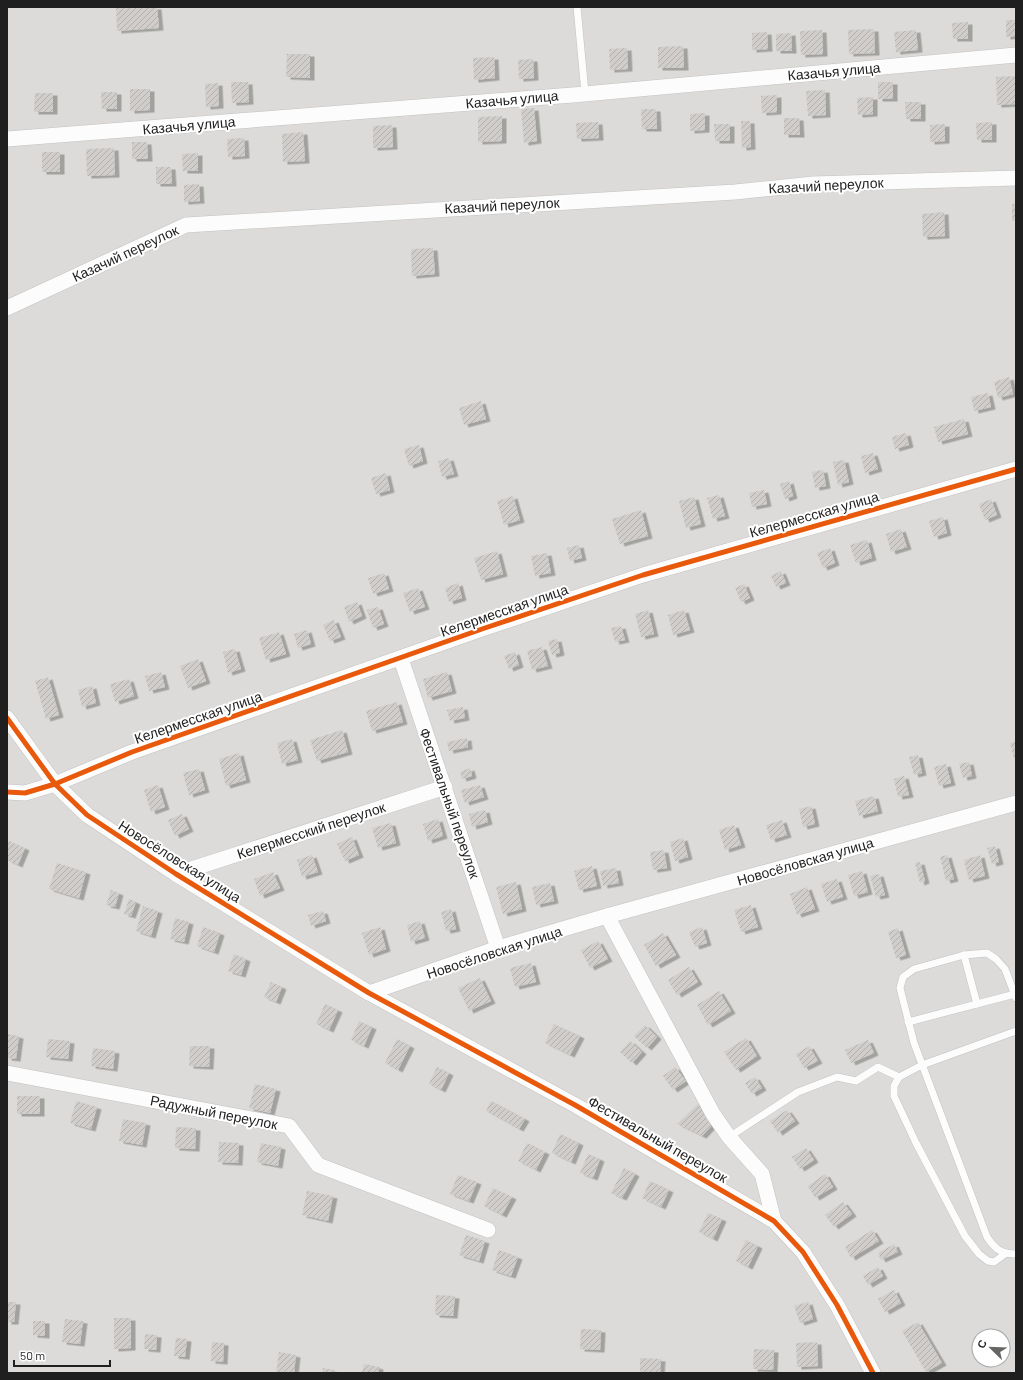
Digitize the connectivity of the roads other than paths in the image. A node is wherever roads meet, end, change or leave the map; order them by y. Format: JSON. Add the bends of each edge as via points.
{"nodes":[{"id":1,"x":577,"y":7,"type":"edge"},
{"id":2,"x":1016,"y":55,"type":"edge"},
{"id":3,"x":585,"y":94,"type":"junction"},
{"id":4,"x":7,"y":135,"type":"edge"},
{"id":5,"x":1016,"y":178,"type":"edge"},
{"id":6,"x":7,"y":308,"type":"edge"},
{"id":7,"x":1016,"y":469,"type":"edge"},
{"id":8,"x":401,"y":659,"type":"junction"},
{"id":9,"x":7,"y":718,"type":"edge"},
{"id":10,"x":54,"y":784,"type":"junction"},
{"id":11,"x":445,"y":787,"type":"junction"},
{"id":12,"x":7,"y":792,"type":"edge"},
{"id":13,"x":1016,"y":803,"type":"edge"},
{"id":14,"x":176,"y":874,"type":"junction"},
{"id":15,"x":607,"y":916,"type":"junction"},
{"id":16,"x":498,"y":948,"type":"junction"},
{"id":17,"x":964,"y":955,"type":"junction"},
{"id":18,"x":369,"y":993,"type":"junction"},
{"id":19,"x":1015,"y":996,"type":"edge"},
{"id":20,"x":977,"y":1004,"type":"junction"},
{"id":21,"x":908,"y":1022,"type":"junction"},
{"id":22,"x":1016,"y":1031,"type":"edge"},
{"id":23,"x":922,"y":1065,"type":"junction"},
{"id":24,"x":7,"y":1074,"type":"edge"},
{"id":25,"x":899,"y":1077,"type":"junction"},
{"id":26,"x":729,"y":1137,"type":"junction"},
{"id":27,"x":774,"y":1221,"type":"junction"},
{"id":28,"x":488,"y":1230,"type":"dead end"},
{"id":29,"x":1005,"y":1254,"type":"junction"},
{"id":30,"x":1016,"y":1254,"type":"edge"},
{"id":31,"x":873,"y":1373,"type":"edge"}],
"edges":[{"from":1,"to":3,"type":"lane"},
{"from":2,"to":3,"type":"street","name":"Казачья улица"},
{"from":3,"to":4,"type":"street","name":"Казачья улица"},
{"from":5,"to":6,"type":"street","name":"Казачий переулок","via":[[814,184],[735,192],[186,225]]},
{"from":7,"to":8,"type":"street","name":"Келермесская улица","via":[[643,575]]},
{"from":8,"to":10,"type":"street","name":"Келермесская улица","via":[[132,752]]},
{"from":8,"to":11,"type":"street","name":"Фестивальный переулок"},
{"from":9,"to":10,"type":"street","name":"Новосёловская улица"},
{"from":10,"to":12,"type":"street","name":"Келермесская улица","via":[[25,793]]},
{"from":10,"to":14,"type":"street","name":"Новосёловская улица","via":[[87,815]]},
{"from":11,"to":14,"type":"street","name":"Келермесский переулок"},
{"from":11,"to":16,"type":"street","name":"Фестивальный переулок"},
{"from":13,"to":15,"type":"street","name":"Новосёловская улица"},
{"from":14,"to":18,"type":"street","name":"Новосёловская улица"},
{"from":15,"to":16,"type":"street","name":"Новосёловская улица"},
{"from":15,"to":26,"type":"street","name":"Фестивальный переулок","via":[[713,1114]]},
{"from":16,"to":18,"type":"street","name":"Новосёловская улица"},
{"from":17,"to":19,"type":"lane","via":[[986,952],[996,959],[1005,968]]},
{"from":17,"to":20,"type":"lane"},
{"from":17,"to":21,"type":"lane","via":[[914,969],[903,977],[900,988]]},
{"from":18,"to":27,"type":"street","name":"Фестивальный переулок","via":[[575,1105]]},
{"from":19,"to":20,"type":"lane"},
{"from":20,"to":21,"type":"lane"},
{"from":21,"to":23,"type":"lane"},
{"from":22,"to":23,"type":"lane"},
{"from":23,"to":25,"type":"lane"},
{"from":23,"to":29,"type":"lane","via":[[987,1237],[994,1247]]},
{"from":24,"to":28,"type":"street","name":"Радужный переулок","via":[[289,1126],[318,1165]]},
{"from":25,"to":26,"type":"lane","via":[[878,1067],[856,1081],[837,1076],[798,1092]]},
{"from":25,"to":29,"type":"lane","via":[[894,1086],[894,1096],[965,1236],[988,1261],[994,1262]]},
{"from":26,"to":27,"type":"street","name":"Фестивальный переулок","via":[[762,1174]]},
{"from":27,"to":31,"type":"street","name":"Фестивальный переулок","via":[[803,1252],[837,1305]]},
{"from":29,"to":30,"type":"lane"}]}
